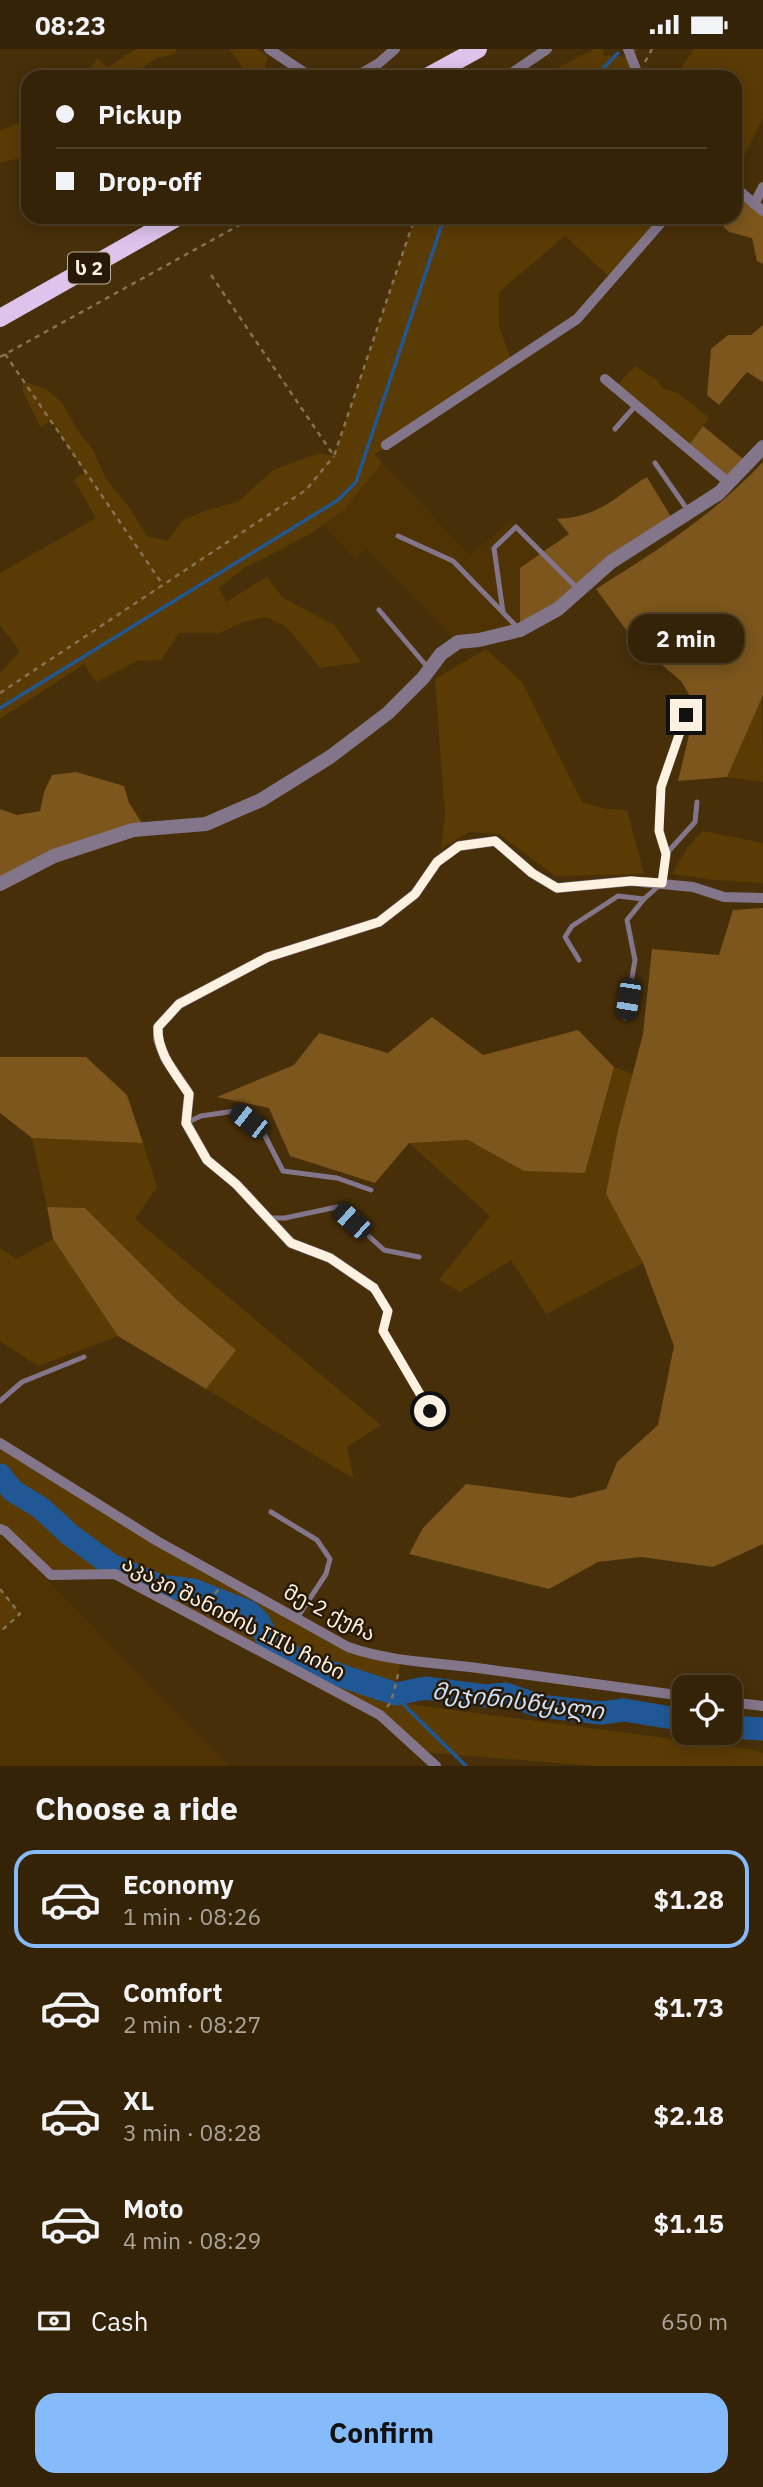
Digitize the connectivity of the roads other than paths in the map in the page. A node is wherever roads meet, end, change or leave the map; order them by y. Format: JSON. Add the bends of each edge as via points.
{"nodes":[{"id":1,"x":269,"y":49,"type":"edge"},
{"id":2,"x":395,"y":49,"type":"edge"},
{"id":3,"x":478,"y":49,"type":"edge"},
{"id":4,"x":547,"y":49,"type":"edge"},
{"id":5,"x":628,"y":49,"type":"edge"},
{"id":6,"x":300,"y":70,"type":"edge"},
{"id":7,"x":367,"y":70,"type":"edge"},
{"id":8,"x":440,"y":70,"type":"edge"},
{"id":9,"x":516,"y":70,"type":"edge"},
{"id":10,"x":636,"y":70,"type":"edge"},
{"id":11,"x":763,"y":187,"type":"edge"},
{"id":12,"x":742,"y":193,"type":"edge"},
{"id":13,"x":759,"y":207,"type":"edge"},
{"id":14,"x":166,"y":224,"type":"edge"},
{"id":15,"x":660,"y":224,"type":"edge"},
{"id":16,"x":0,"y":318,"type":"edge"},
{"id":17,"x":605,"y":379,"type":"dead end"},
{"id":18,"x":636,"y":405,"type":"junction"},
{"id":19,"x":615,"y":429,"type":"dead end"},
{"id":20,"x":386,"y":445,"type":"dead end"},
{"id":21,"x":763,"y":447,"type":"edge"},
{"id":22,"x":655,"y":463,"type":"dead end"},
{"id":23,"x":729,"y":483,"type":"junction"},
{"id":24,"x":689,"y":512,"type":"junction"},
{"id":25,"x":398,"y":536,"type":"dead end"},
{"id":26,"x":579,"y":591,"type":"junction"},
{"id":27,"x":379,"y":610,"type":"dead end"},
{"id":28,"x":503,"y":612,"type":"junction"},
{"id":29,"x":520,"y":631,"type":"junction"},
{"id":30,"x":429,"y":669,"type":"junction"},
{"id":31,"x":686,"y":715,"type":"dead end"},
{"id":32,"x":697,"y":802,"type":"dead end"},
{"id":33,"x":666,"y":854,"type":"junction"},
{"id":34,"x":662,"y":883,"type":"junction"},
{"id":35,"x":0,"y":884,"type":"edge"},
{"id":36,"x":763,"y":898,"type":"edge"},
{"id":37,"x":644,"y":899,"type":"junction"},
{"id":38,"x":579,"y":960,"type":"dead end"},
{"id":39,"x":625,"y":1018,"type":"dead end"},
{"id":40,"x":186,"y":1123,"type":"junction"},
{"id":41,"x":371,"y":1190,"type":"dead end"},
{"id":42,"x":268,"y":1219,"type":"junction"},
{"id":43,"x":419,"y":1257,"type":"dead end"},
{"id":44,"x":374,"y":1288,"type":"joint"},
{"id":45,"x":84,"y":1357,"type":"dead end"},
{"id":46,"x":0,"y":1401,"type":"edge"},
{"id":47,"x":430,"y":1411,"type":"dead end"},
{"id":48,"x":0,"y":1443,"type":"edge"},
{"id":49,"x":271,"y":1512,"type":"dead end"},
{"id":50,"x":0,"y":1529,"type":"edge"},
{"id":51,"x":297,"y":1618,"type":"junction"},
{"id":52,"x":672,"y":1694,"type":"edge"},
{"id":53,"x":742,"y":1703,"type":"edge"},
{"id":54,"x":763,"y":1706,"type":"edge"},
{"id":55,"x":436,"y":1766,"type":"edge"}],
"edges":[{"from":1,"to":6,"type":"street"},
{"from":2,"to":7,"type":"street"},
{"from":3,"to":8,"type":"highway"},
{"from":4,"to":9,"type":"street"},
{"from":5,"to":10,"type":"street"},
{"from":11,"to":13,"type":"street"},
{"from":12,"to":13,"type":"street"},
{"from":14,"to":16,"type":"highway","number":"ს 2"},
{"from":15,"to":20,"type":"street","via":[[577,319]]},
{"from":17,"to":18,"type":"street"},
{"from":18,"to":19,"type":"lane"},
{"from":18,"to":23,"type":"street"},
{"from":21,"to":23,"type":"street"},
{"from":22,"to":24,"type":"lane"},
{"from":23,"to":24,"type":"street"},
{"from":24,"to":26,"type":"street","via":[[611,562]]},
{"from":25,"to":28,"type":"lane","via":[[453,561]]},
{"from":26,"to":28,"type":"lane","via":[[516,527],[494,548]]},
{"from":26,"to":29,"type":"street"},
{"from":27,"to":30,"type":"lane"},
{"from":28,"to":29,"type":"lane"},
{"from":29,"to":30,"type":"street","via":[[458,642]]},
{"from":30,"to":35,"type":"street","via":[[388,713],[330,757],[261,800],[206,824],[133,830],[54,856]]},
{"from":31,"to":33,"type":"lane","via":[[661,787],[659,831]]},
{"from":32,"to":33,"type":"lane","via":[[695,822]]},
{"from":33,"to":34,"type":"lane"},
{"from":34,"to":36,"type":"street","via":[[723,897]]},
{"from":34,"to":37,"type":"lane"},
{"from":34,"to":40,"type":"street","via":[[557,888],[495,841],[459,846],[437,862],[415,894],[379,922],[268,957],[179,1004],[158,1027],[158,1039],[189,1094]]},
{"from":37,"to":38,"type":"lane","via":[[618,896],[572,926],[565,937]]},
{"from":37,"to":39,"type":"lane","via":[[627,920],[635,960]]},
{"from":40,"to":41,"type":"lane","via":[[235,1111],[263,1132],[283,1171],[337,1178]]},
{"from":40,"to":42,"type":"street","via":[[207,1160]]},
{"from":42,"to":43,"type":"lane","via":[[337,1207],[384,1249]]},
{"from":42,"to":44,"type":"street","via":[[291,1243],[330,1258]]},
{"from":44,"to":47,"type":"lane","via":[[388,1311],[383,1331]]},
{"from":45,"to":46,"type":"lane","via":[[22,1382]]},
{"from":48,"to":51,"type":"street","name":"მე-2 ქუჩა","via":[[157,1541]]},
{"from":49,"to":51,"type":"lane","via":[[317,1540],[330,1559],[326,1574]]},
{"from":50,"to":55,"type":"street","name":"აკაკი შანიძის IIIს ჩიხი","via":[[51,1575],[113,1574],[380,1715]]},
{"from":51,"to":52,"type":"street","name":"მე-2 ქუჩა","via":[[370,1655]]},
{"from":53,"to":54,"type":"street"}]}
